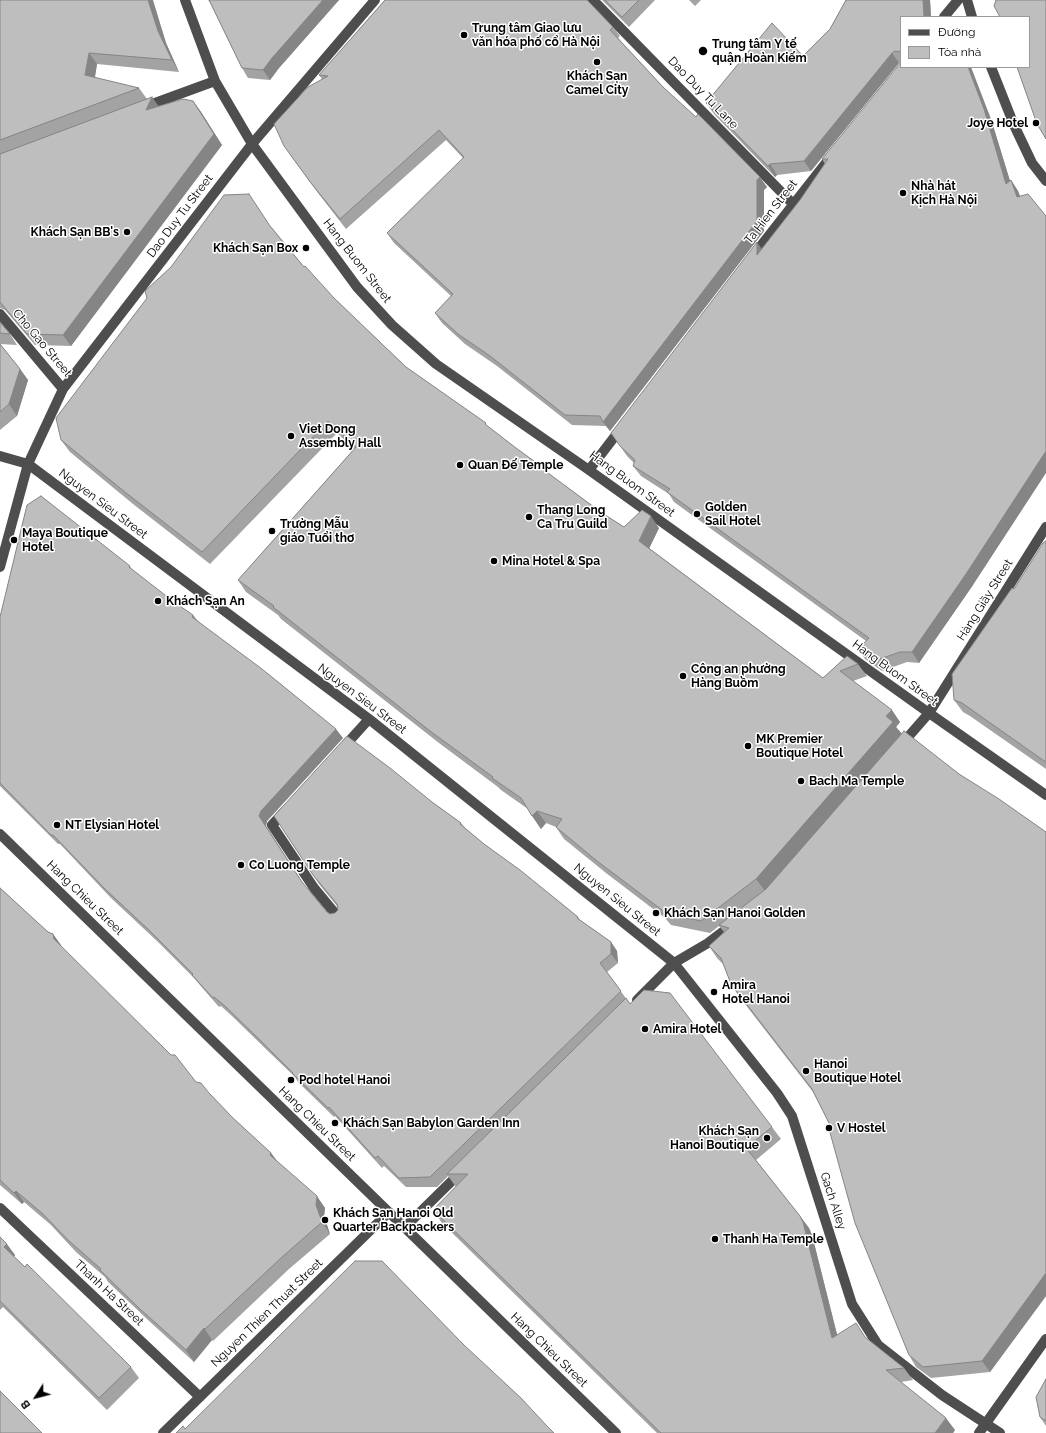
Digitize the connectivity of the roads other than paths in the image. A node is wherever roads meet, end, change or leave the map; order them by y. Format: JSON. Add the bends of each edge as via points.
{"nodes":[{"id":1,"x":186,"y":0,"type":"edge"},
{"id":2,"x":375,"y":0,"type":"edge"},
{"id":3,"x":593,"y":0,"type":"edge"},
{"id":4,"x":958,"y":0,"type":"edge"},
{"id":5,"x":967,"y":0,"type":"edge"},
{"id":6,"x":945,"y":16,"type":"edge"},
{"id":7,"x":972,"y":16,"type":"edge"},
{"id":8,"x":990,"y":68,"type":"edge"},
{"id":9,"x":216,"y":81,"type":"junction"},
{"id":10,"x":134,"y":111,"type":"edge"},
{"id":11,"x":252,"y":144,"type":"junction"},
{"id":12,"x":836,"y":150,"type":"edge"},
{"id":13,"x":1046,"y":181,"type":"edge"},
{"id":14,"x":793,"y":204,"type":"junction"},
{"id":15,"x":744,"y":267,"type":"edge"},
{"id":16,"x":0,"y":314,"type":"edge"},
{"id":17,"x":63,"y":389,"type":"junction"},
{"id":18,"x":628,"y":419,"type":"edge"},
{"id":19,"x":0,"y":456,"type":"edge"},
{"id":20,"x":28,"y":464,"type":"junction"},
{"id":21,"x":590,"y":470,"type":"junction"},
{"id":22,"x":1046,"y":527,"type":"edge"},
{"id":23,"x":0,"y":567,"type":"edge"},
{"id":24,"x":929,"y":714,"type":"junction"},
{"id":25,"x":369,"y":719,"type":"junction"},
{"id":26,"x":336,"y":754,"type":"edge"},
{"id":27,"x":893,"y":755,"type":"edge"},
{"id":28,"x":1046,"y":796,"type":"edge"},
{"id":29,"x":294,"y":801,"type":"edge"},
{"id":30,"x":0,"y":834,"type":"edge"},
{"id":31,"x":338,"y":917,"type":"edge"},
{"id":32,"x":739,"y":919,"type":"edge"},
{"id":33,"x":674,"y":963,"type":"junction"},
{"id":34,"x":629,"y":1007,"type":"edge"},
{"id":35,"x":467,"y":1167,"type":"edge"},
{"id":36,"x":0,"y":1208,"type":"edge"},
{"id":37,"x":389,"y":1212,"type":"junction"},
{"id":38,"x":405,"y":1227,"type":"junction"},
{"id":39,"x":1046,"y":1339,"type":"edge"},
{"id":40,"x":200,"y":1396,"type":"junction"},
{"id":41,"x":986,"y":1424,"type":"junction"},
{"id":42,"x":163,"y":1433,"type":"edge"},
{"id":43,"x":616,"y":1433,"type":"edge"},
{"id":44,"x":979,"y":1433,"type":"edge"},
{"id":45,"x":1000,"y":1433,"type":"edge"}],
"edges":[{"from":1,"to":9,"type":"street","name":"Hang Buom Street"},
{"from":2,"to":11,"type":"street","name":"Dao Duy Tu Street"},
{"from":3,"to":14,"type":"street","name":"Dao Duy Tu Lane"},
{"from":4,"to":6,"type":"street"},
{"from":5,"to":7,"type":"street"},
{"from":8,"to":13,"type":"street","via":[[1032,163]]},
{"from":9,"to":10,"type":"street"},
{"from":9,"to":11,"type":"street","name":"Hang Buom Street"},
{"from":11,"to":17,"type":"street","name":"Dao Duy Tu Street"},
{"from":11,"to":21,"type":"street","name":"Hang Buom Street","via":[[357,287],[392,325],[436,364]]},
{"from":12,"to":14,"type":"street","name":"Ta Hien Street"},
{"from":14,"to":15,"type":"street","name":"Ta Hien Street"},
{"from":16,"to":17,"type":"street","name":"Cho Gao Street"},
{"from":17,"to":20,"type":"street","name":"Dao Duy Tu Street"},
{"from":18,"to":21,"type":"street"},
{"from":19,"to":20,"type":"street"},
{"from":20,"to":23,"type":"street","name":"Dao Duy Tu Street"},
{"from":20,"to":25,"type":"street","name":"Nguyen Sieu Street"},
{"from":21,"to":24,"type":"street","name":"Hang Buom Street"},
{"from":22,"to":24,"type":"street","name":"Hàng Giầy Street"},
{"from":24,"to":27,"type":"street","name":"Hàng Giầy Street"},
{"from":24,"to":28,"type":"street","name":"Hang Buom Street"},
{"from":25,"to":26,"type":"street"},
{"from":25,"to":33,"type":"street","name":"Nguyen Sieu Street"},
{"from":29,"to":31,"type":"street","via":[[272,825],[314,888]]},
{"from":30,"to":37,"type":"street","name":"Hang Chieu Street"},
{"from":32,"to":33,"type":"street","via":[[708,943]]},
{"from":33,"to":34,"type":"street"},
{"from":33,"to":41,"type":"street","name":"Gach Alley","via":[[777,1093],[792,1116],[852,1304],[878,1344],[942,1395]]},
{"from":35,"to":38,"type":"street"},
{"from":36,"to":40,"type":"street","name":"Thanh Ha Street"},
{"from":37,"to":38,"type":"street","name":"Hang Chieu Street"},
{"from":37,"to":40,"type":"street","name":"Nguyen Thien Thuat Street"},
{"from":38,"to":43,"type":"street","name":"Hang Chieu Street"},
{"from":39,"to":41,"type":"street"},
{"from":40,"to":42,"type":"street","name":"Nguyen Thien Thuat Street"},
{"from":41,"to":44,"type":"street"},
{"from":41,"to":45,"type":"street","name":"Gach Alley"}]}
